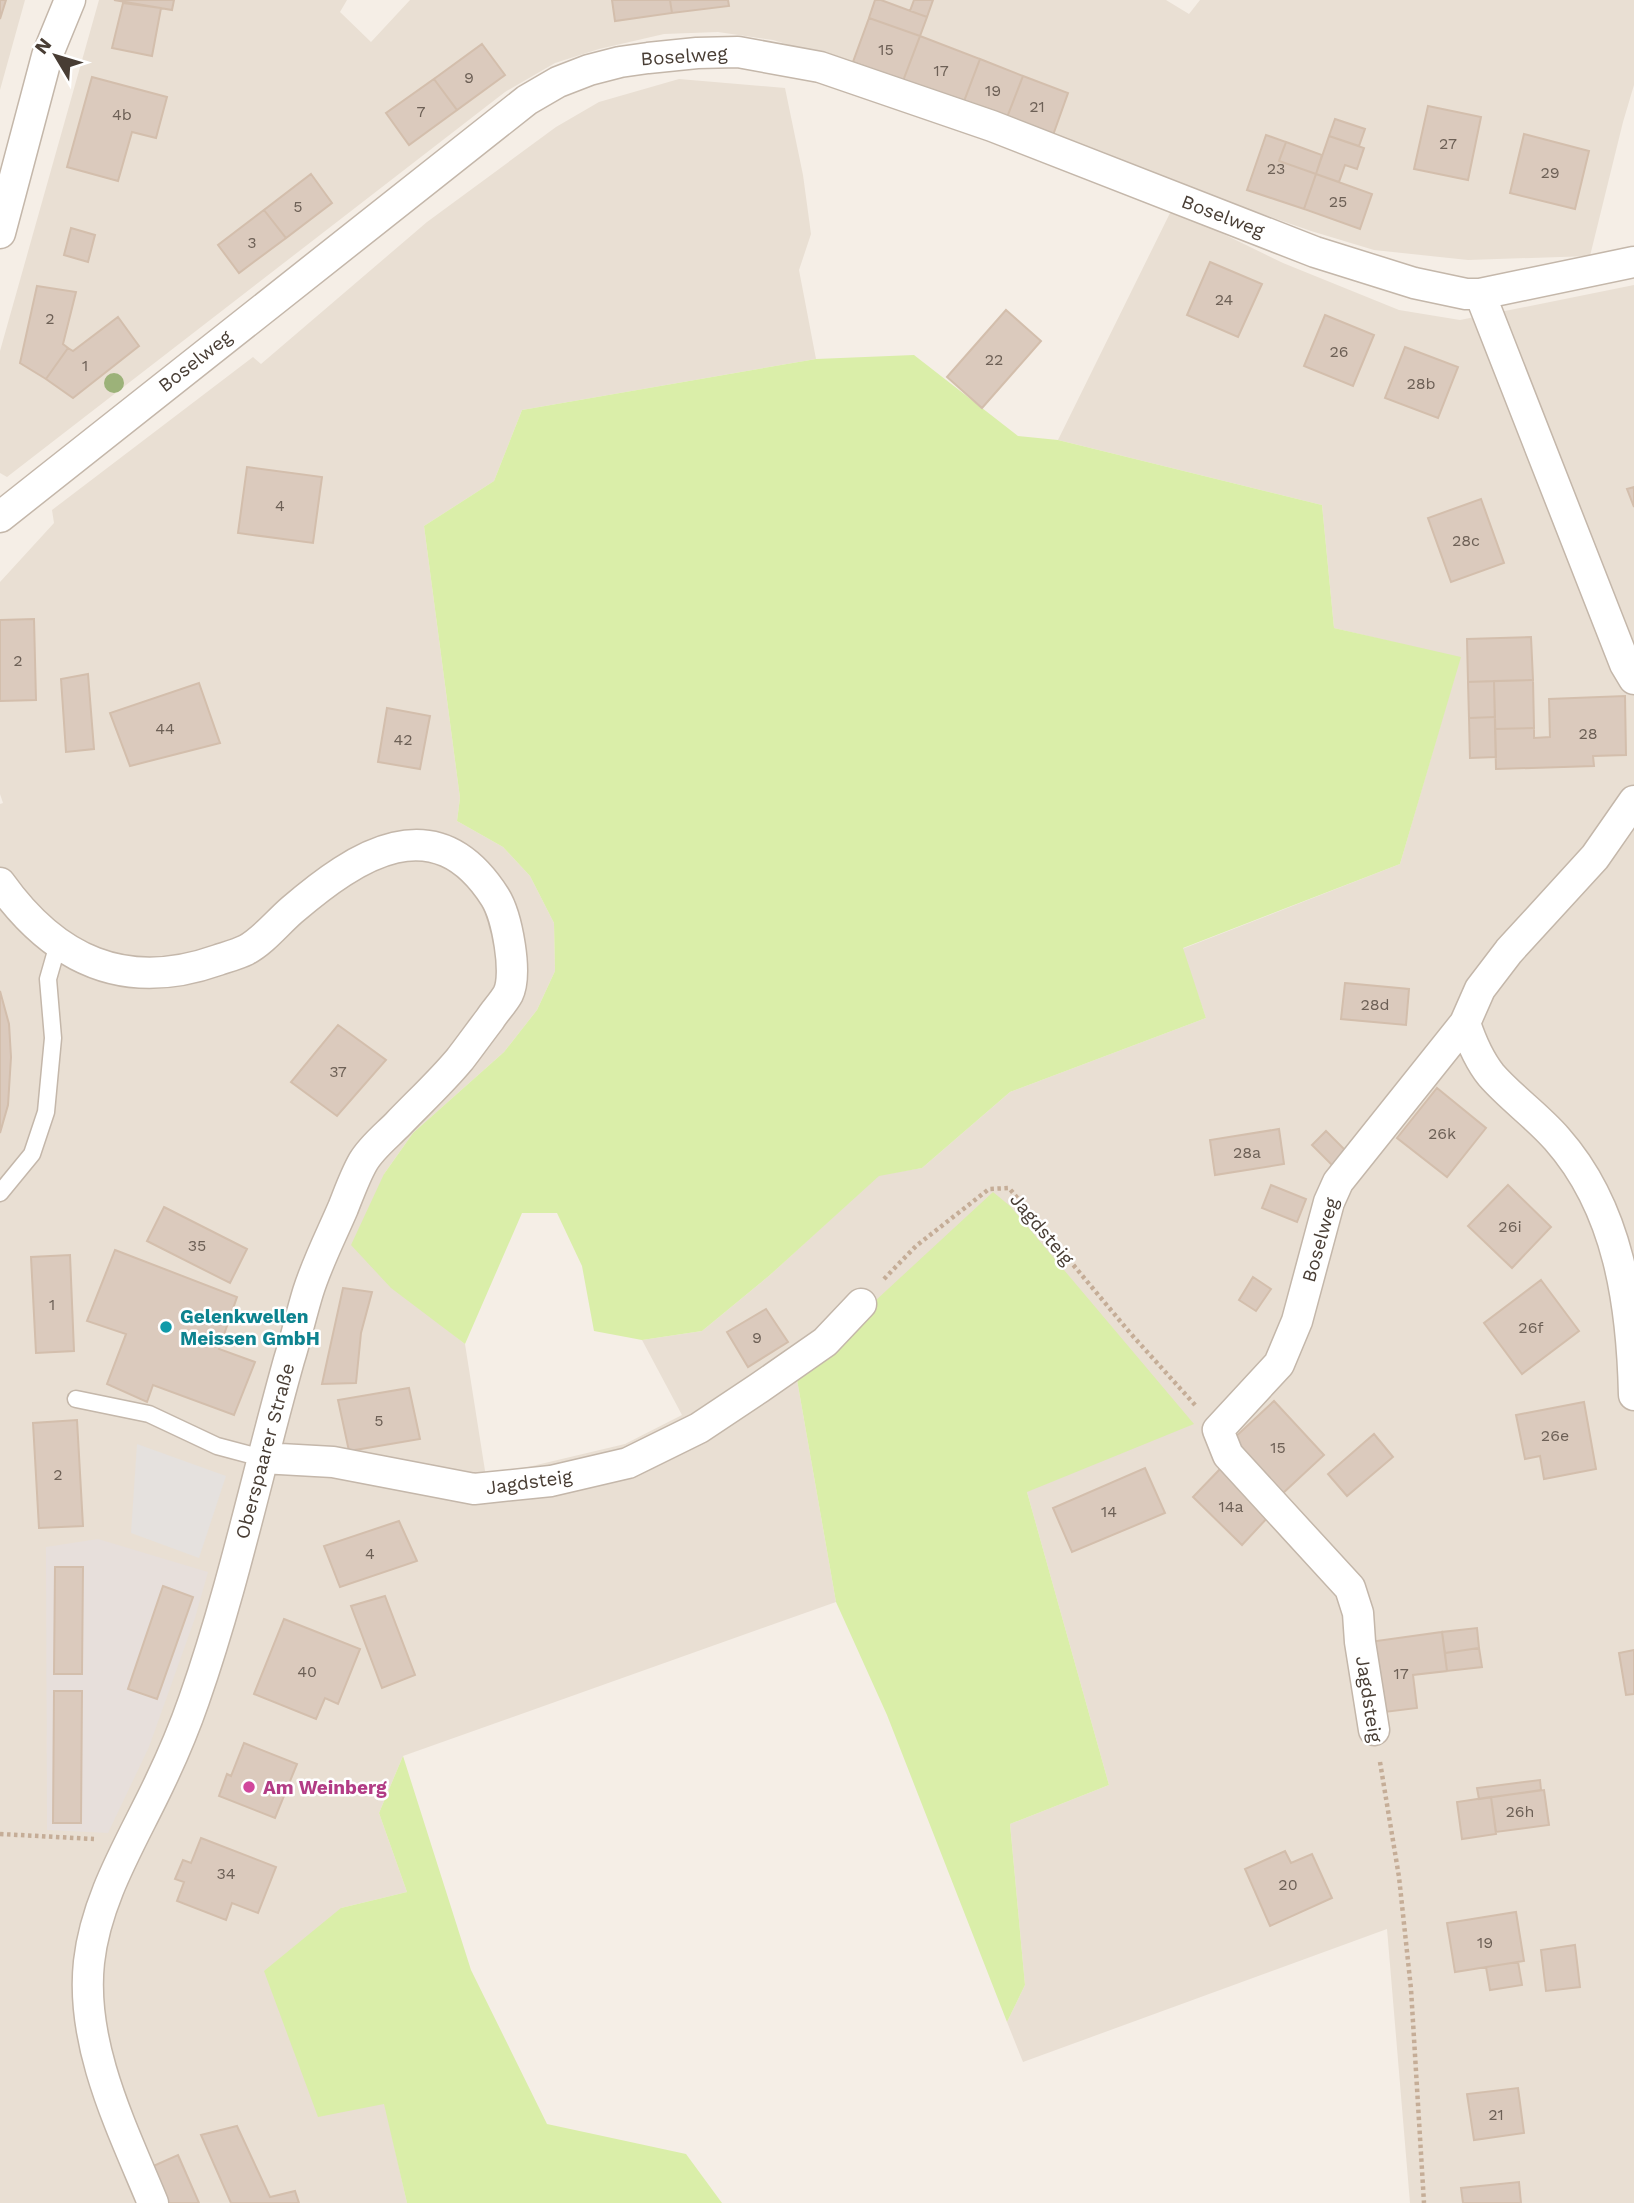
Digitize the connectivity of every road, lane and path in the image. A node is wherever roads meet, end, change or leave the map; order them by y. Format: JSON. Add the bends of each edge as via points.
{"nodes":[{"id":1,"x":70,"y":0,"type":"edge"},
{"id":2,"x":4,"y":202,"type":"edge"},
{"id":3,"x":0,"y":233,"type":"edge"},
{"id":4,"x":1634,"y":261,"type":"edge"},
{"id":5,"x":1480,"y":294,"type":"junction"},
{"id":6,"x":0,"y":517,"type":"edge"},
{"id":7,"x":1634,"y":678,"type":"edge"},
{"id":8,"x":1634,"y":801,"type":"edge"},
{"id":9,"x":0,"y":883,"type":"edge"},
{"id":10,"x":58,"y":944,"type":"junction"},
{"id":11,"x":1465,"y":1023,"type":"junction"},
{"id":12,"x":0,"y":1193,"type":"edge"},
{"id":13,"x":861,"y":1304,"type":"joint"},
{"id":14,"x":1634,"y":1395,"type":"edge"},
{"id":15,"x":76,"y":1399,"type":"dead end"},
{"id":16,"x":1218,"y":1430,"type":"junction"},
{"id":17,"x":262,"y":1458,"type":"junction"},
{"id":18,"x":1374,"y":1730,"type":"joint"},
{"id":19,"x":0,"y":1834,"type":"edge"},
{"id":20,"x":55,"y":1838,"type":"dead end"},
{"id":21,"x":153,"y":2203,"type":"edge"},
{"id":22,"x":1424,"y":2203,"type":"edge"}],
"edges":[{"from":1,"to":2,"type":"street","via":[[47,56]]},
{"from":2,"to":3,"type":"street"},
{"from":4,"to":5,"type":"street","name":"Boselweg"},
{"from":5,"to":6,"type":"street","name":"Boselweg","via":[[1414,283],[1315,252],[992,126],[820,66],[738,52],[620,62],[558,82],[527,100]]},
{"from":5,"to":7,"type":"street"},
{"from":8,"to":11,"type":"street","name":"Boselweg","via":[[1595,857],[1480,989]]},
{"from":9,"to":10,"type":"street","name":"Oberspaarer Straße","via":[[31,922]]},
{"from":10,"to":12,"type":"lane","via":[[48,979],[53,1038],[46,1112],[32,1154]]},
{"from":10,"to":17,"type":"street","name":"Oberspaarer Straße","via":[[124,972],[190,970],[248,949],[348,866],[394,846],[432,846],[452,855],[474,869],[498,901],[510,938],[510,990],[459,1060],[364,1158],[309,1288]]},
{"from":11,"to":14,"type":"street","via":[[1491,1075],[1558,1140],[1607,1221],[1621,1268]]},
{"from":11,"to":16,"type":"street","name":"Boselweg","via":[[1338,1182],[1297,1321],[1279,1364]]},
{"from":13,"to":16,"type":"path","name":"Jagdsteig","via":[[916,1246],[989,1189],[1009,1188]]},
{"from":13,"to":17,"type":"street","name":"Jagdsteig","via":[[825,1342],[759,1388],[699,1428],[628,1463],[551,1481],[474,1489],[333,1462]]},
{"from":15,"to":17,"type":"lane","name":"Jagdsteig","via":[[149,1415],[216,1446]]},
{"from":16,"to":18,"type":"street","name":"Jagdsteig","via":[[1228,1455],[1350,1587],[1358,1613]]},
{"from":17,"to":21,"type":"street","name":"Oberspaarer Straße","via":[[233,1575],[192,1705],[99,1914],[89,1960],[92,2038]]},
{"from":18,"to":22,"type":"path","name":"Jagdsteig","via":[[1399,1877]]},
{"from":19,"to":20,"type":"path"}]}
